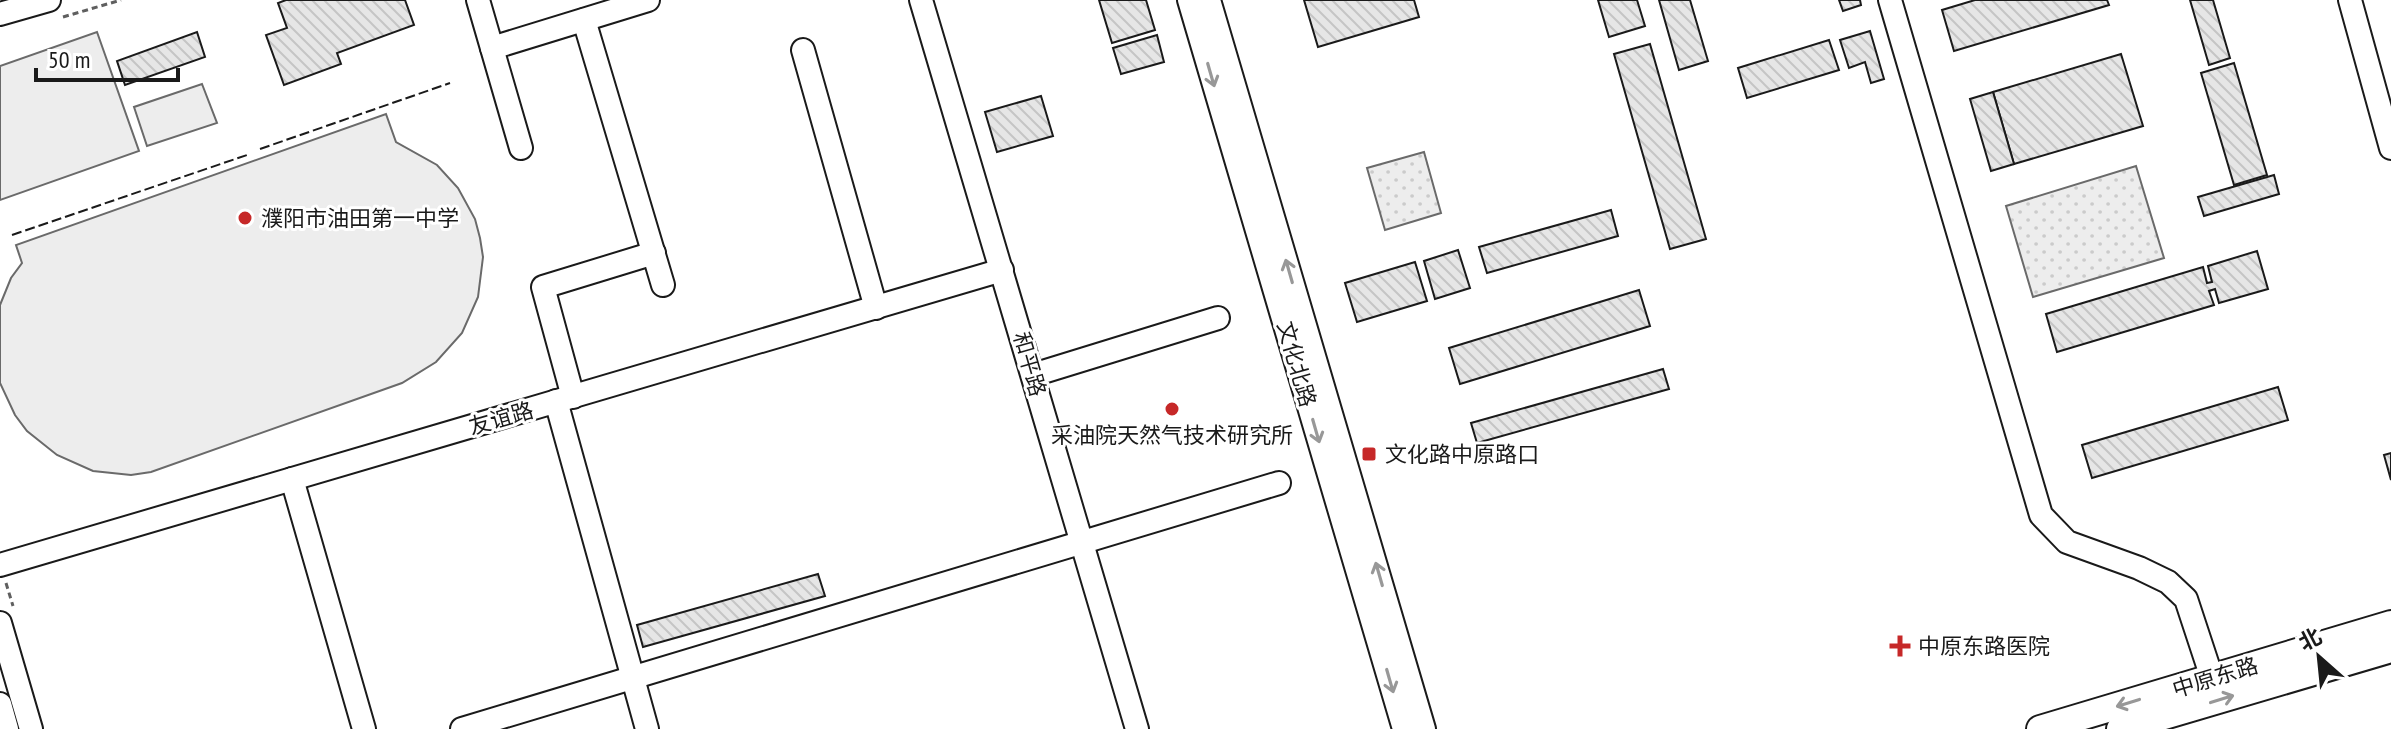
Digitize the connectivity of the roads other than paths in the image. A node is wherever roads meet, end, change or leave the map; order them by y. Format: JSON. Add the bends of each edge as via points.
{"nodes":[{"id":1,"x":49,"y":0,"type":"edge"},
{"id":2,"x":478,"y":0,"type":"edge"},
{"id":3,"x":648,"y":0,"type":"edge"},
{"id":4,"x":921,"y":0,"type":"edge"},
{"id":5,"x":1189,"y":0,"type":"edge"},
{"id":6,"x":1209,"y":0,"type":"edge"},
{"id":7,"x":1890,"y":0,"type":"edge"},
{"id":8,"x":2350,"y":0,"type":"edge"},
{"id":9,"x":0,"y":14,"type":"edge"},
{"id":10,"x":584,"y":20,"type":"junction"},
{"id":11,"x":492,"y":48,"type":"junction"},
{"id":12,"x":803,"y":50,"type":"dead end"},
{"id":13,"x":521,"y":148,"type":"dead end"},
{"id":14,"x":2391,"y":148,"type":"edge"},
{"id":15,"x":654,"y":253,"type":"junction"},
{"id":16,"x":1002,"y":270,"type":"junction"},
{"id":17,"x":663,"y":285,"type":"dead end"},
{"id":18,"x":876,"y":308,"type":"junction"},
{"id":19,"x":1218,"y":318,"type":"dead end"},
{"id":20,"x":1033,"y":375,"type":"junction"},
{"id":21,"x":564,"y":399,"type":"junction"},
{"id":22,"x":292,"y":479,"type":"junction"},
{"id":23,"x":1279,"y":483,"type":"dead end"},
{"id":24,"x":1082,"y":544,"type":"junction"},
{"id":25,"x":0,"y":565,"type":"edge"},
{"id":26,"x":0,"y":623,"type":"edge"},
{"id":27,"x":2391,"y":624,"type":"edge"},
{"id":28,"x":2391,"y":649,"type":"edge"},
{"id":29,"x":633,"y":678,"type":"junction"},
{"id":30,"x":2212,"y":678,"type":"junction"},
{"id":31,"x":0,"y":704,"type":"edge"},
{"id":32,"x":7,"y":729,"type":"edge"},
{"id":33,"x":31,"y":729,"type":"edge"},
{"id":34,"x":364,"y":729,"type":"edge"},
{"id":35,"x":462,"y":729,"type":"edge"},
{"id":36,"x":647,"y":729,"type":"edge"},
{"id":37,"x":1137,"y":729,"type":"edge"},
{"id":38,"x":1404,"y":729,"type":"edge"},
{"id":39,"x":1424,"y":729,"type":"edge"},
{"id":40,"x":2040,"y":729,"type":"edge"},
{"id":41,"x":2120,"y":729,"type":"edge"}],
"edges":[{"from":1,"to":9,"type":"street"},
{"from":2,"to":11,"type":"street"},
{"from":3,"to":10,"type":"street"},
{"from":4,"to":16,"type":"street","name":"和平路"},
{"from":5,"to":38,"type":"street","name":"文化北路","one_way":true},
{"from":39,"to":6,"type":"street","name":"文化北路","one_way":true},
{"from":7,"to":30,"type":"street","via":[[2041,515],[2067,542],[2139,568],[2168,582],[2186,599]]},
{"from":8,"to":14,"type":"street"},
{"from":10,"to":11,"type":"street"},
{"from":10,"to":15,"type":"street"},
{"from":11,"to":13,"type":"street"},
{"from":12,"to":18,"type":"street"},
{"from":15,"to":17,"type":"street"},
{"from":15,"to":21,"type":"street","via":[[543,287]]},
{"from":16,"to":18,"type":"street","name":"友谊路"},
{"from":16,"to":20,"type":"street","name":"和平路"},
{"from":18,"to":21,"type":"street","name":"友谊路"},
{"from":19,"to":20,"type":"street"},
{"from":20,"to":24,"type":"street","name":"和平路"},
{"from":21,"to":22,"type":"street","name":"友谊路"},
{"from":21,"to":29,"type":"street"},
{"from":22,"to":25,"type":"street","name":"友谊路"},
{"from":22,"to":34,"type":"street"},
{"from":23,"to":24,"type":"street"},
{"from":24,"to":29,"type":"street"},
{"from":24,"to":37,"type":"street","name":"和平路"},
{"from":26,"to":33,"type":"street"},
{"from":27,"to":30,"type":"main road","name":"中原东路"},
{"from":41,"to":28,"type":"main road","name":"中原东路","one_way":true},
{"from":29,"to":35,"type":"street"},
{"from":29,"to":36,"type":"street"},
{"from":30,"to":40,"type":"main road","name":"中原东路","one_way":true},
{"from":31,"to":32,"type":"street"}]}
